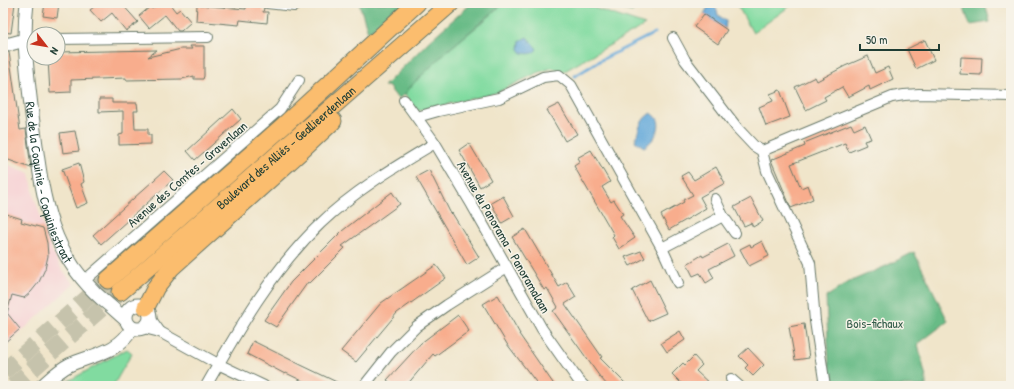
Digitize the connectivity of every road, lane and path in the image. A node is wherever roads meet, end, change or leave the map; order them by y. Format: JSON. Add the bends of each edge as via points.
{"nodes":[{"id":1,"x":27,"y":3,"type":"edge"},
{"id":2,"x":267,"y":3,"type":"edge"},
{"id":3,"x":294,"y":3,"type":"edge"},
{"id":4,"x":417,"y":3,"type":"edge"},
{"id":5,"x":451,"y":3,"type":"edge"},
{"id":6,"x":26,"y":31,"type":"edge"},
{"id":7,"x":208,"y":37,"type":"dead end"},
{"id":8,"x":673,"y":38,"type":"dead end"},
{"id":9,"x":66,"y":39,"type":"edge"},
{"id":10,"x":26,"y":41,"type":"edge"},
{"id":11,"x":3,"y":44,"type":"edge"},
{"id":12,"x":26,"y":52,"type":"edge"},
{"id":13,"x":394,"y":53,"type":"junction"},
{"id":14,"x":26,"y":63,"type":"edge"},
{"id":15,"x":26,"y":66,"type":"edge"},
{"id":16,"x":299,"y":80,"type":"dead end"},
{"id":17,"x":1011,"y":96,"type":"edge"},
{"id":18,"x":404,"y":100,"type":"dead end"},
{"id":19,"x":417,"y":117,"type":"junction"},
{"id":20,"x":435,"y":143,"type":"junction"},
{"id":21,"x":762,"y":151,"type":"junction"},
{"id":22,"x":715,"y":199,"type":"dead end"},
{"id":23,"x":723,"y":216,"type":"junction"},
{"id":24,"x":735,"y":233,"type":"dead end"},
{"id":25,"x":662,"y":248,"type":"junction"},
{"id":26,"x":507,"y":267,"type":"junction"},
{"id":27,"x":108,"y":280,"type":"tunnel mouth"},
{"id":28,"x":84,"y":281,"type":"junction"},
{"id":29,"x":678,"y":283,"type":"dead end"},
{"id":30,"x":116,"y":300,"type":"junction"},
{"id":31,"x":137,"y":318,"type":"junction"},
{"id":32,"x":218,"y":364,"type":"junction"},
{"id":33,"x":42,"y":386,"type":"edge"},
{"id":34,"x":206,"y":386,"type":"edge"},
{"id":35,"x":264,"y":386,"type":"edge"},
{"id":36,"x":364,"y":386,"type":"edge"},
{"id":37,"x":584,"y":386,"type":"edge"},
{"id":38,"x":825,"y":386,"type":"edge"}],
"edges":[{"from":1,"to":6,"type":"street","name":"Rue de la Coquinie - Coquiniestraat","via":[[24,27]]},
{"from":2,"to":3,"type":"street","via":[[294,6]]},
{"from":4,"to":27,"type":"highway","name":"Boulevard des Alliés - Geallieerdenlaan","via":[[282,127]]},
{"from":5,"to":13,"type":"highway","name":"Boulevard des Alliés - Geallieerdenlaan"},
{"from":7,"to":9,"type":"street"},
{"from":8,"to":21,"type":"street","via":[[685,60],[738,130]]},
{"from":10,"to":11,"type":"street"},
{"from":12,"to":14,"type":"street","name":"Rue de la Coquinie - Coquiniestraat"},
{"from":13,"to":30,"type":"highway","name":"Boulevard des Alliés - Geallieerdenlaan"},
{"from":13,"to":31,"type":"highway","via":[[369,85],[316,137],[171,268]]},
{"from":15,"to":28,"type":"street","name":"Rue de la Coquinie - Coquiniestraat","via":[[45,203],[59,243],[73,268]]},
{"from":16,"to":28,"type":"street","name":"Avenue des Comtes - Gravenlaan","via":[[280,109]]},
{"from":17,"to":21,"type":"street","via":[[919,94],[892,97]]},
{"from":18,"to":19,"type":"street","name":"Avenue du Panorama - Panoramalaan"},
{"from":19,"to":20,"type":"street","name":"Avenue du Panorama - Panoramalaan"},
{"from":19,"to":25,"type":"street","via":[[499,98],[543,77],[559,75],[571,85]]},
{"from":20,"to":26,"type":"street","name":"Avenue du Panorama - Panoramalaan"},
{"from":20,"to":32,"type":"street","via":[[362,190],[305,238],[263,291]]},
{"from":21,"to":38,"type":"street","via":[[764,165],[810,263],[815,321]]},
{"from":22,"to":23,"type":"street"},
{"from":23,"to":24,"type":"street"},
{"from":23,"to":25,"type":"street"},
{"from":25,"to":29,"type":"street"},
{"from":26,"to":36,"type":"street","via":[[417,326],[391,352]]},
{"from":26,"to":37,"type":"street","name":"Avenue du Panorama - Panoramalaan","via":[[542,330]]},
{"from":28,"to":30,"type":"street","name":"Rue de la Coquinie - Coquiniestraat","via":[[102,300]]},
{"from":30,"to":31,"type":"street"},
{"from":31,"to":32,"type":"street"},
{"from":31,"to":33,"type":"street","via":[[124,339],[117,345],[69,365]]},
{"from":32,"to":34,"type":"street"},
{"from":32,"to":35,"type":"street"}]}
